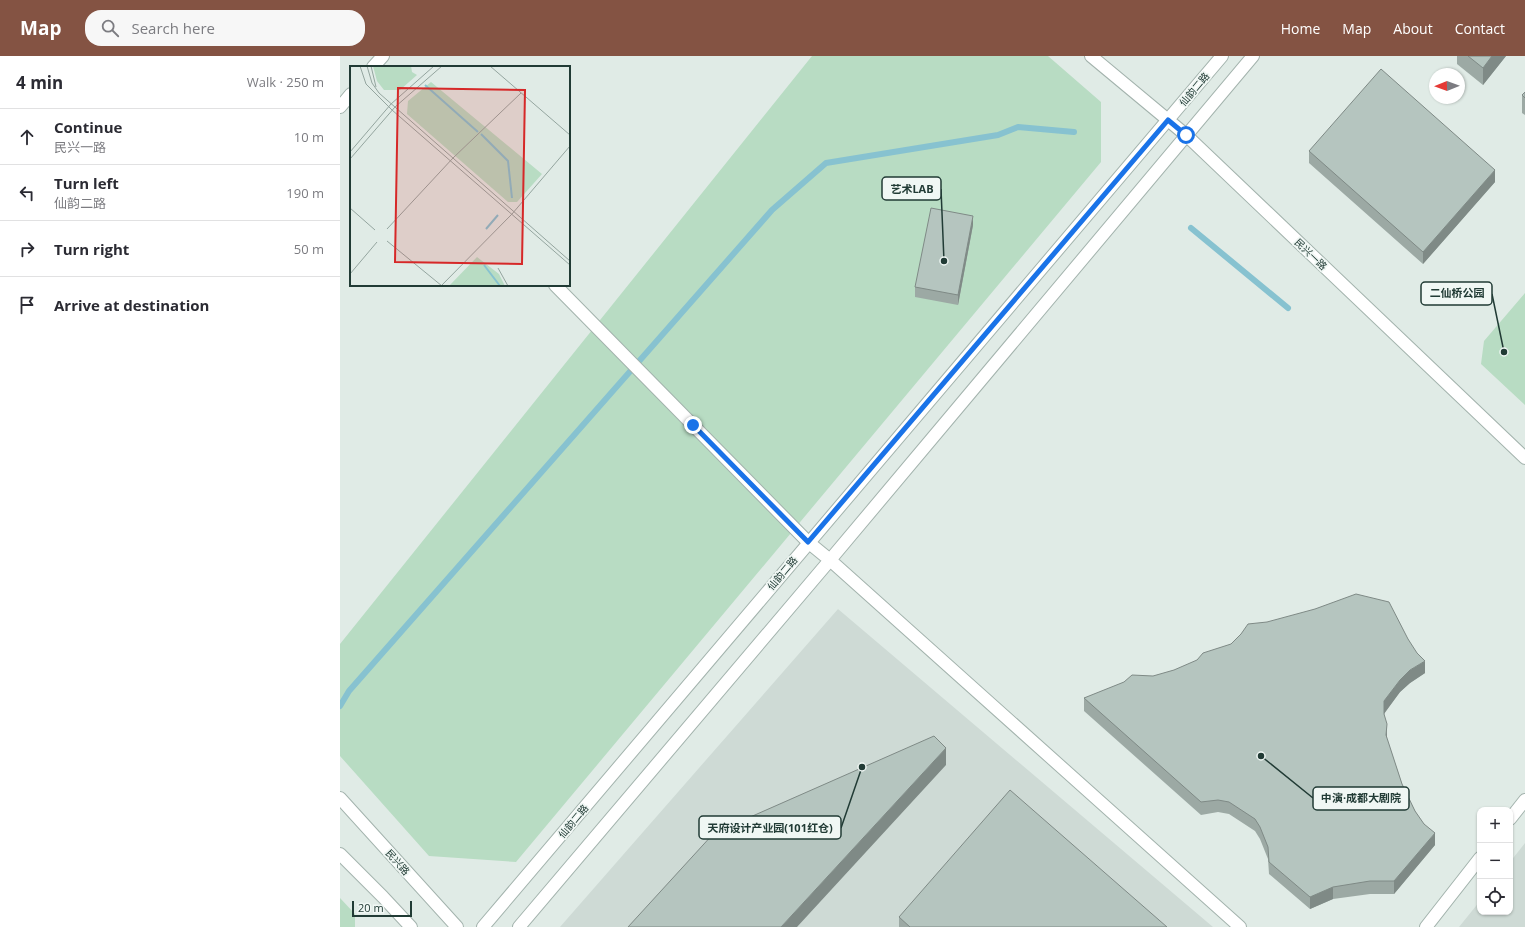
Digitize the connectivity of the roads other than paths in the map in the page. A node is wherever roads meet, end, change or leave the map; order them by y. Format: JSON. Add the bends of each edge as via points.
{"nodes":[{"id":1,"x":382,"y":56,"type":"edge"},
{"id":2,"x":1091,"y":56,"type":"edge"},
{"id":3,"x":1222,"y":56,"type":"edge"},
{"id":4,"x":1253,"y":56,"type":"edge"},
{"id":5,"x":374,"y":66,"type":"edge"},
{"id":6,"x":350,"y":95,"type":"edge"},
{"id":7,"x":340,"y":107,"type":"edge"},
{"id":8,"x":1168,"y":120,"type":"junction"},
{"id":9,"x":1186,"y":135,"type":"junction"},
{"id":10,"x":556,"y":286,"type":"edge"},
{"id":11,"x":1525,"y":458,"type":"edge"},
{"id":12,"x":808,"y":542,"type":"junction"},
{"id":13,"x":830,"y":560,"type":"junction"},
{"id":14,"x":340,"y":798,"type":"edge"},
{"id":15,"x":1525,"y":800,"type":"edge"},
{"id":16,"x":1513,"y":815,"type":"edge"},
{"id":17,"x":340,"y":854,"type":"edge"},
{"id":18,"x":1477,"y":862,"type":"edge"},
{"id":19,"x":411,"y":927,"type":"edge"},
{"id":20,"x":456,"y":927,"type":"edge"},
{"id":21,"x":483,"y":927,"type":"edge"},
{"id":22,"x":519,"y":927,"type":"edge"},
{"id":23,"x":1240,"y":927,"type":"edge"},
{"id":24,"x":1426,"y":927,"type":"edge"}],
"edges":[{"from":1,"to":5,"type":"street"},
{"from":2,"to":8,"type":"street","name":"民兴一路"},
{"from":3,"to":8,"type":"street","name":"仙韵二路"},
{"from":4,"to":9,"type":"street"},
{"from":6,"to":7,"type":"street"},
{"from":8,"to":9,"type":"street","name":"民兴一路"},
{"from":8,"to":12,"type":"street","name":"仙韵二路"},
{"from":9,"to":11,"type":"street","name":"民兴一路"},
{"from":9,"to":13,"type":"street"},
{"from":10,"to":12,"type":"street"},
{"from":12,"to":13,"type":"street"},
{"from":12,"to":21,"type":"street","name":"仙韵二路"},
{"from":13,"to":22,"type":"street"},
{"from":13,"to":23,"type":"street"},
{"from":14,"to":20,"type":"street","name":"民兴路"},
{"from":15,"to":16,"type":"street"},
{"from":17,"to":19,"type":"street"},
{"from":18,"to":24,"type":"street"}]}
